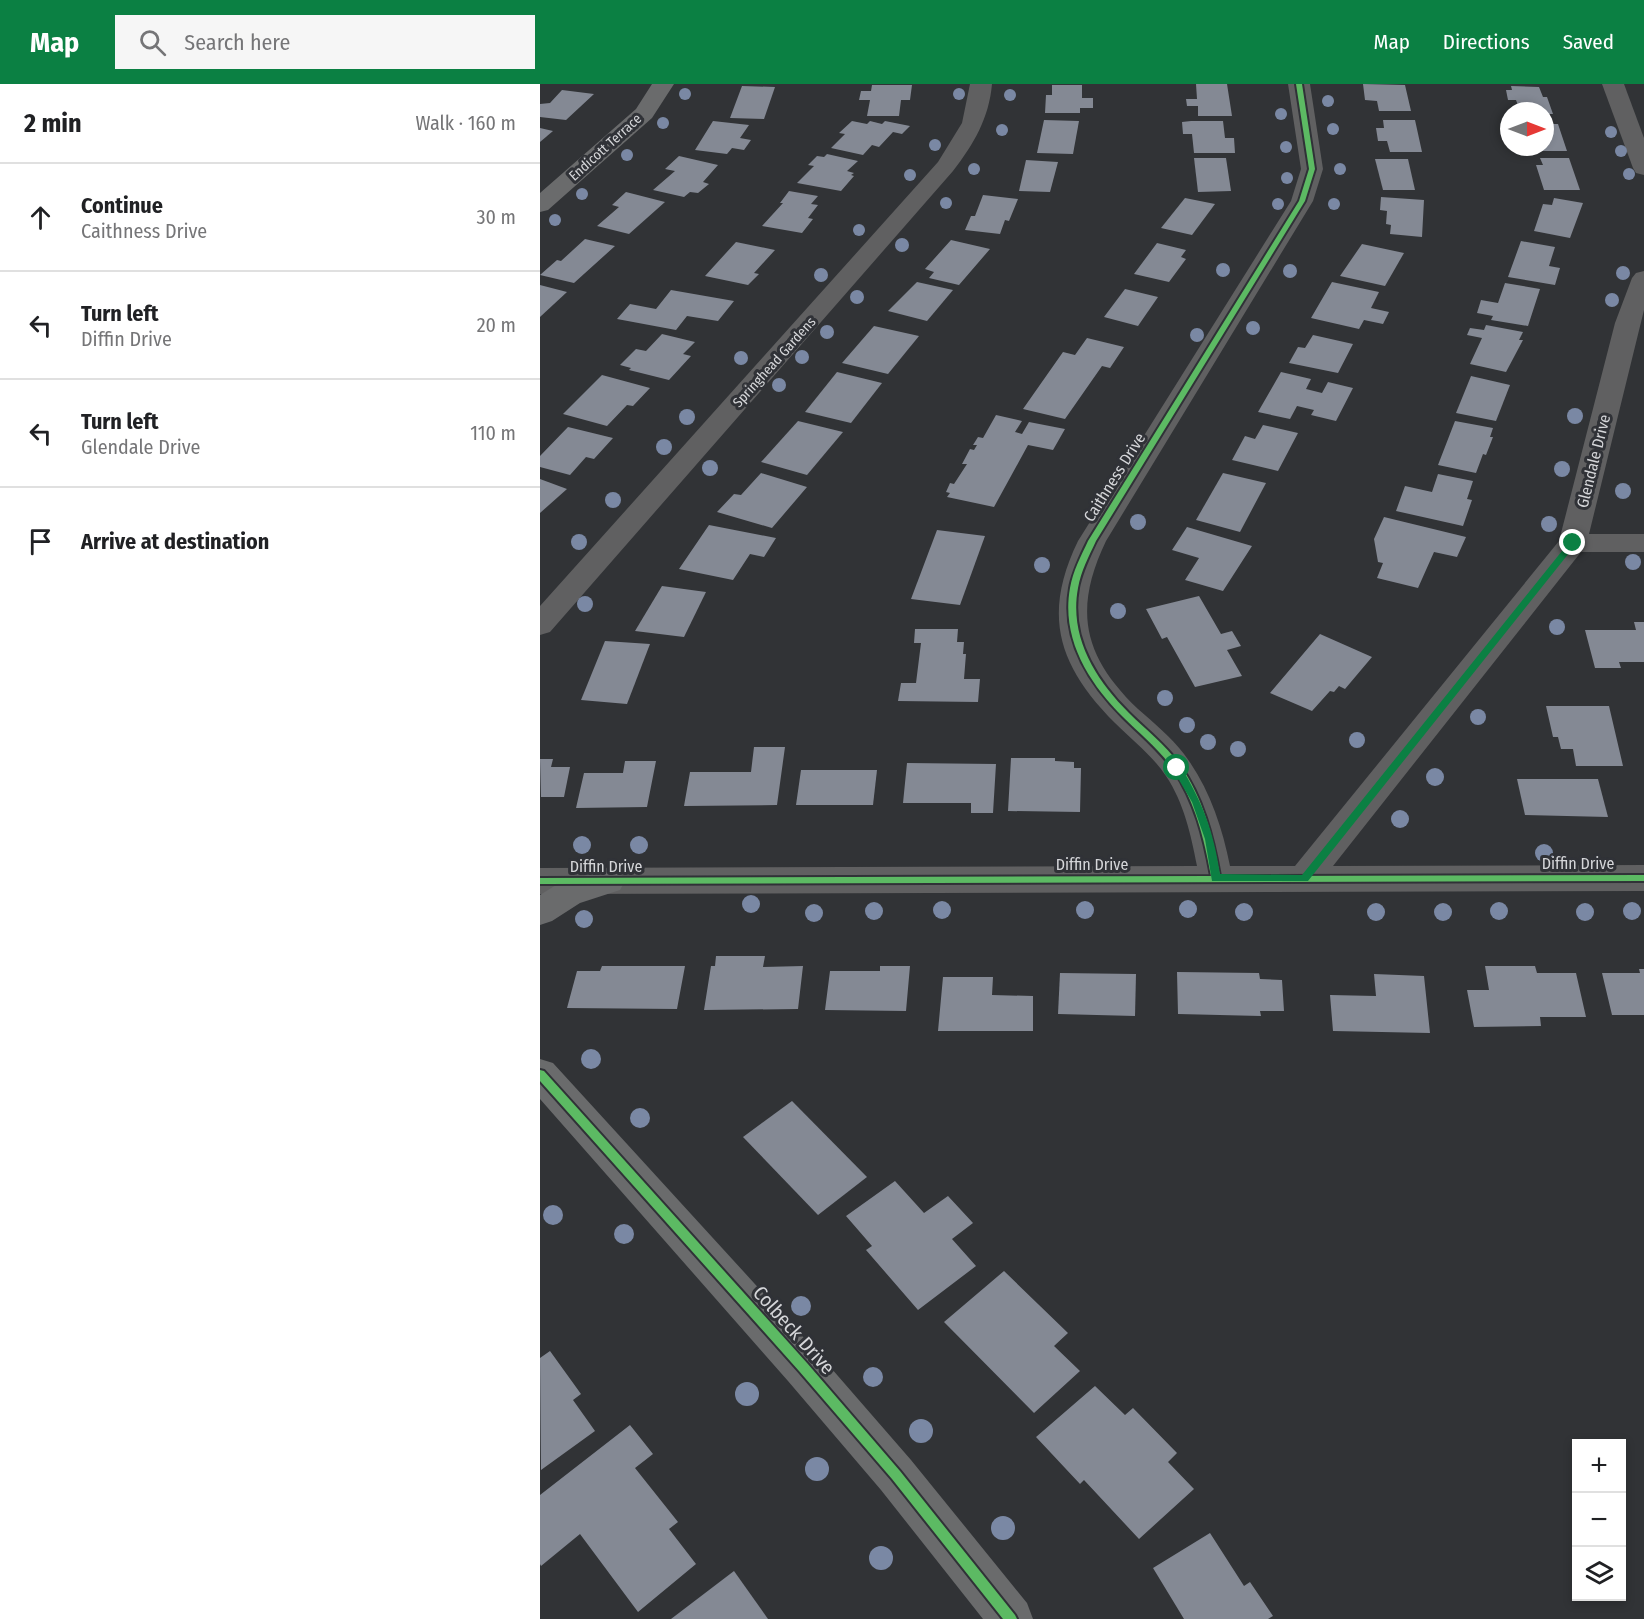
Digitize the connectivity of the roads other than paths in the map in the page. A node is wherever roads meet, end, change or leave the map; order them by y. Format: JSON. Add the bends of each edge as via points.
{"nodes":[{"id":1,"x":663,"y":84,"type":"edge"},
{"id":2,"x":981,"y":84,"type":"edge"},
{"id":3,"x":1299,"y":84,"type":"edge"},
{"id":4,"x":1613,"y":84,"type":"edge"},
{"id":5,"x":1644,"y":168,"type":"edge"},
{"id":6,"x":540,"y":205,"type":"edge"},
{"id":7,"x":1644,"y":278,"type":"edge"},
{"id":8,"x":1573,"y":543,"type":"junction"},
{"id":9,"x":1644,"y":543,"type":"edge"},
{"id":10,"x":540,"y":625,"type":"edge"},
{"id":11,"x":1216,"y":878,"type":"junction"},
{"id":12,"x":1305,"y":878,"type":"junction"},
{"id":13,"x":1644,"y":878,"type":"edge"},
{"id":14,"x":540,"y":881,"type":"edge"},
{"id":15,"x":608,"y":881,"type":"junction"},
{"id":16,"x":540,"y":912,"type":"edge"},
{"id":17,"x":540,"y":1074,"type":"edge"},
{"id":18,"x":1011,"y":1619,"type":"edge"}],
"edges":[{"from":1,"to":6,"type":"street","name":"Endicott Terrace","via":[[644,113]]},
{"from":2,"to":10,"type":"street","name":"Springhead Gardens","via":[[973,125],[937,177]]},
{"from":3,"to":11,"type":"street","name":"Caithness Drive","via":[[1312,169],[1302,201],[1092,541],[1072,586],[1074,637],[1084,662],[1120,709],[1151,736],[1177,768],[1197,802],[1210,839]]},
{"from":4,"to":5,"type":"street"},
{"from":7,"to":8,"type":"street","name":"Glendale Drive","via":[[1627,322]]},
{"from":8,"to":9,"type":"street"},
{"from":8,"to":12,"type":"street","name":"Glendale Drive"},
{"from":11,"to":12,"type":"street","name":"Diffin Drive"},
{"from":11,"to":15,"type":"street","name":"Diffin Drive"},
{"from":12,"to":13,"type":"street","name":"Diffin Drive"},
{"from":14,"to":15,"type":"street","name":"Diffin Drive"},
{"from":15,"to":16,"type":"street","via":[[568,894]]},
{"from":17,"to":18,"type":"street","name":"Colbeck Drive","via":[[803,1367]]}]}
